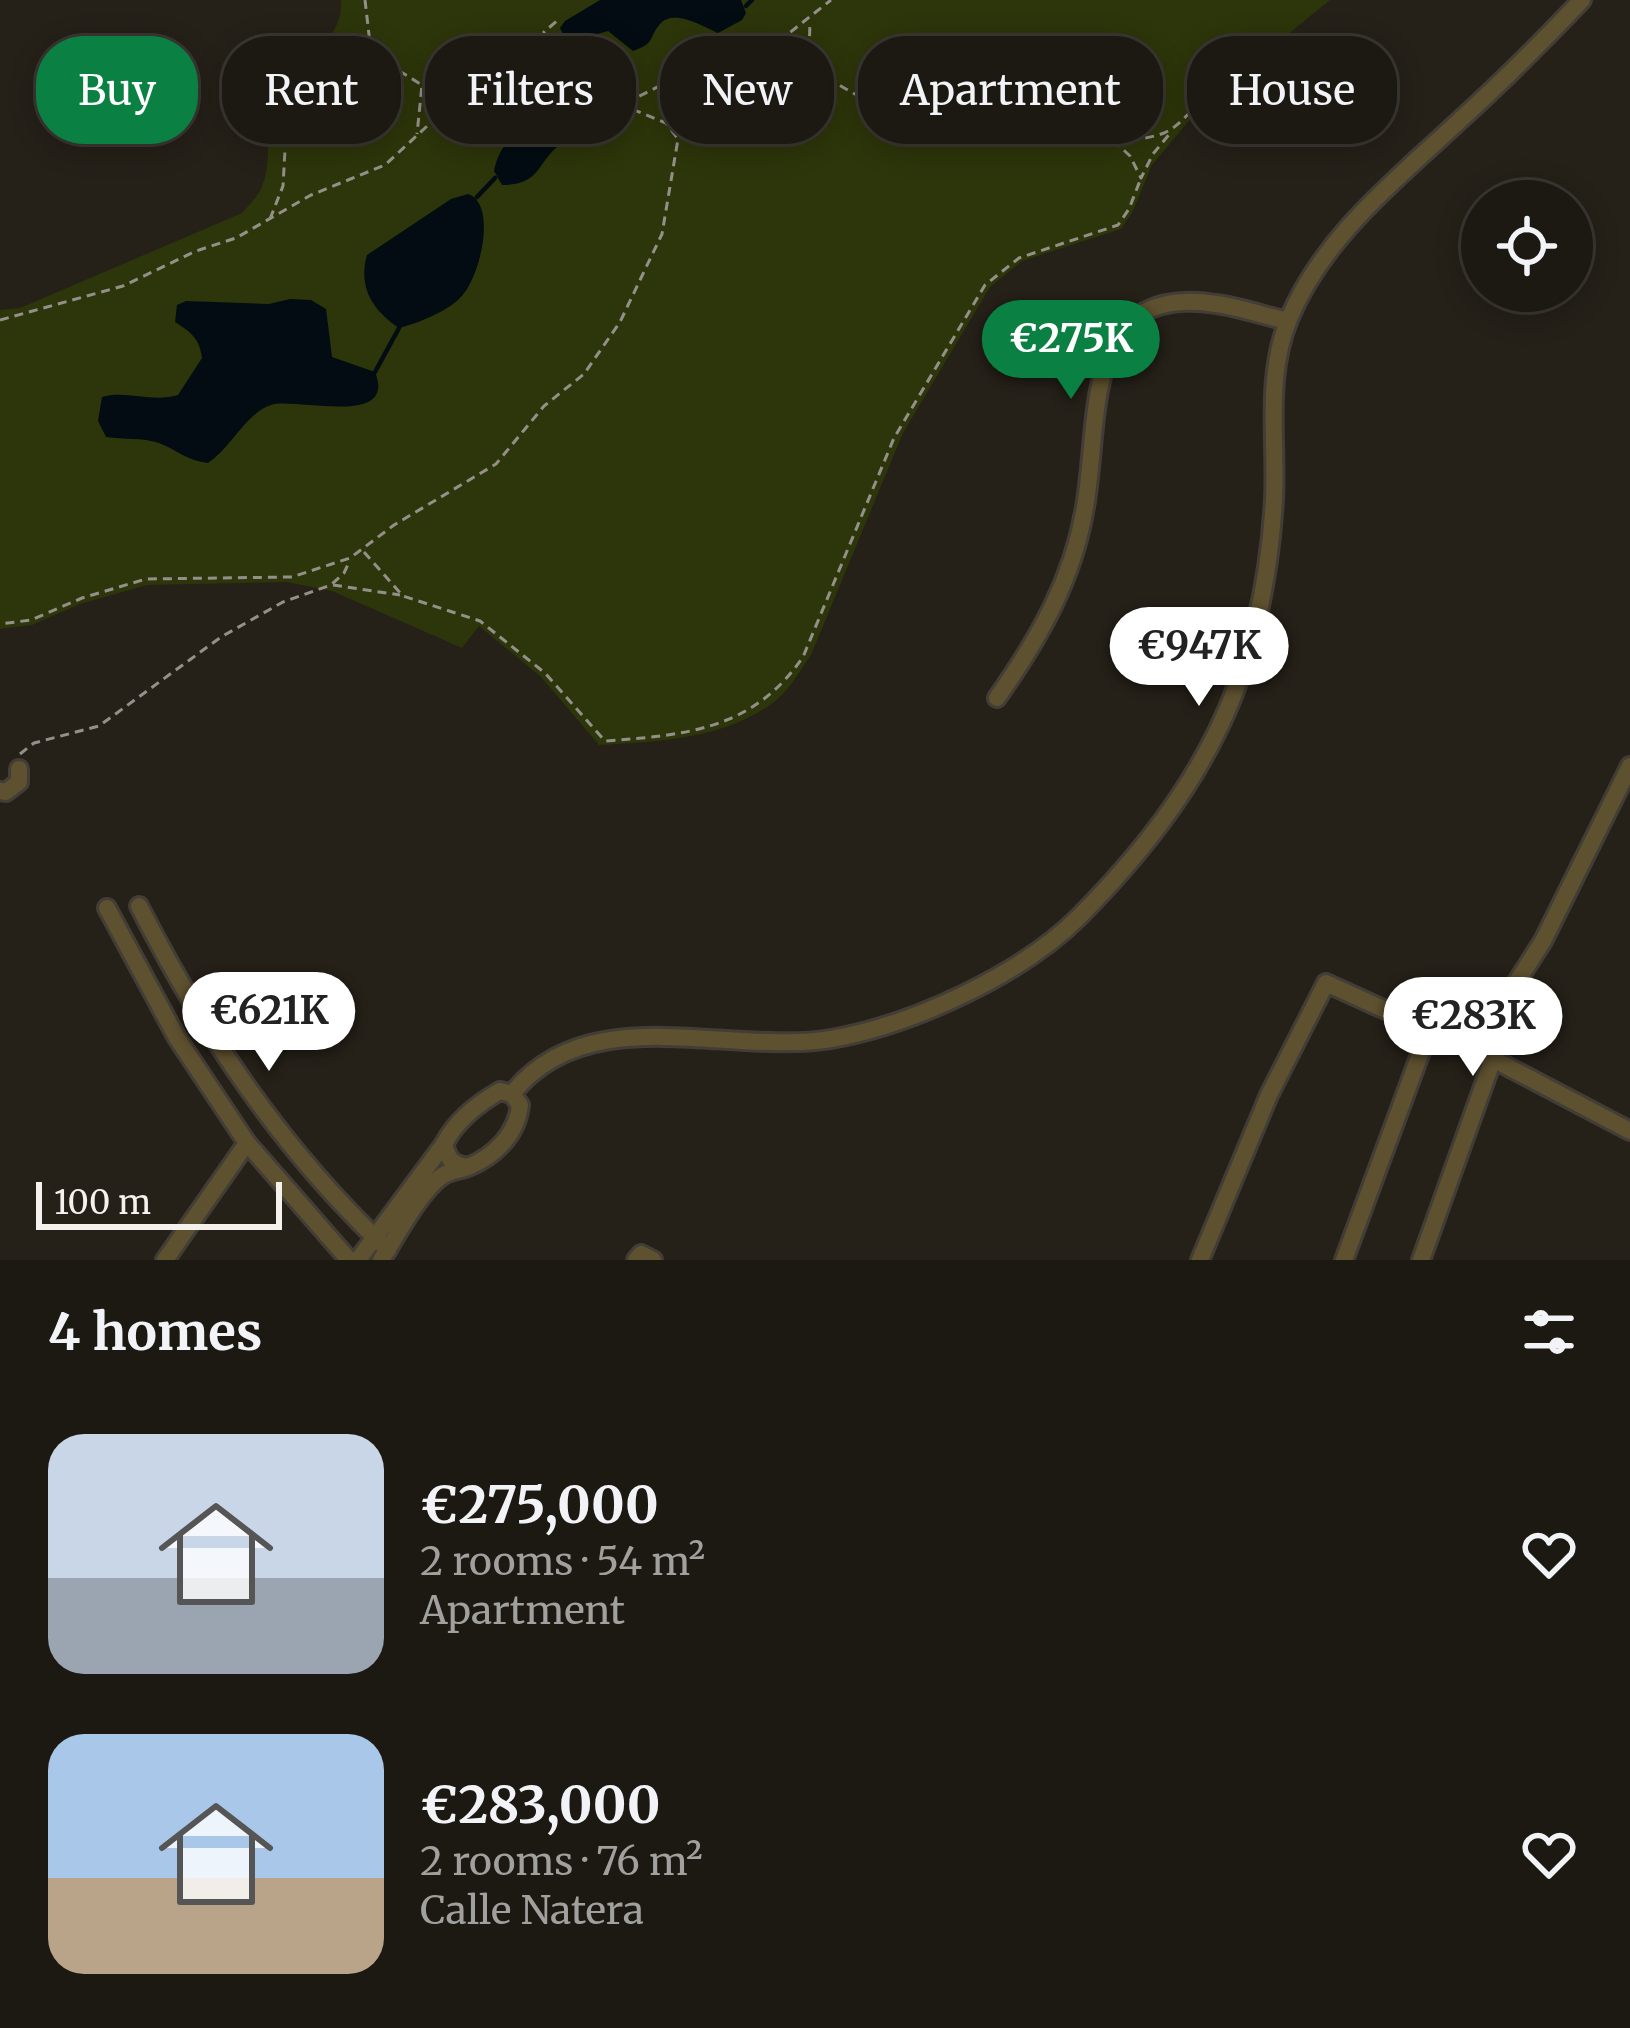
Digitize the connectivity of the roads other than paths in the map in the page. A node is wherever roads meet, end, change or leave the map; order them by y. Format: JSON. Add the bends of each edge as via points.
{"nodes":[{"id":1,"x":1582,"y":0,"type":"edge"},
{"id":2,"x":1288,"y":321,"type":"junction"},
{"id":3,"x":998,"y":698,"type":"dead end"},
{"id":4,"x":1630,"y":766,"type":"edge"},
{"id":5,"x":19,"y":769,"type":"road end"},
{"id":6,"x":0,"y":791,"type":"edge"},
{"id":7,"x":140,"y":906,"type":"dead end"},
{"id":8,"x":107,"y":908,"type":"dead end"},
{"id":9,"x":202,"y":1024,"type":"junction"},
{"id":10,"x":1428,"y":1033,"type":"junction"},
{"id":11,"x":177,"y":1038,"type":"junction"},
{"id":12,"x":1489,"y":1057,"type":"junction"},
{"id":13,"x":512,"y":1094,"type":"junction"},
{"id":14,"x":1630,"y":1131,"type":"edge"},
{"id":15,"x":247,"y":1143,"type":"junction"},
{"id":16,"x":444,"y":1144,"type":"junction"},
{"id":17,"x":467,"y":1168,"type":"junction"},
{"id":18,"x":381,"y":1249,"type":"edge"},
{"id":19,"x":165,"y":1260,"type":"edge"},
{"id":20,"x":353,"y":1260,"type":"edge"},
{"id":21,"x":636,"y":1260,"type":"edge"},
{"id":22,"x":653,"y":1260,"type":"edge"},
{"id":23,"x":1200,"y":1260,"type":"edge"},
{"id":24,"x":1344,"y":1260,"type":"edge"},
{"id":25,"x":1421,"y":1260,"type":"edge"}],
"edges":[{"from":1,"to":2,"type":"street","via":[[1357,215]]},
{"from":2,"to":3,"type":"street","via":[[1175,302],[1123,328],[1100,380],[1070,573]]},
{"from":2,"to":13,"type":"street","via":[[1273,402],[1268,564],[1253,642],[1187,790],[1078,917],[999,976],[907,1021],[828,1040],[615,1040],[555,1056]]},
{"from":4,"to":12,"type":"street","via":[[1511,992]]},
{"from":5,"to":6,"type":"street","via":[[19,782]]},
{"from":7,"to":9,"type":"street"},
{"from":8,"to":11,"type":"street"},
{"from":9,"to":11,"type":"street"},
{"from":9,"to":18,"type":"street","via":[[269,1120]]},
{"from":10,"to":12,"type":"street"},
{"from":10,"to":23,"type":"street","via":[[1326,983]]},
{"from":10,"to":24,"type":"street"},
{"from":11,"to":15,"type":"street"},
{"from":12,"to":14,"type":"street"},
{"from":12,"to":25,"type":"street"},
{"from":13,"to":16,"type":"street","via":[[480,1102]]},
{"from":13,"to":17,"type":"street","via":[[518,1121],[496,1150]]},
{"from":15,"to":19,"type":"street"},
{"from":15,"to":20,"type":"street"},
{"from":16,"to":17,"type":"street","via":[[454,1165]]},
{"from":16,"to":18,"type":"street"},
{"from":17,"to":18,"type":"street","via":[[443,1174]]},
{"from":18,"to":20,"type":"street"},
{"from":21,"to":22,"type":"street"}]}
